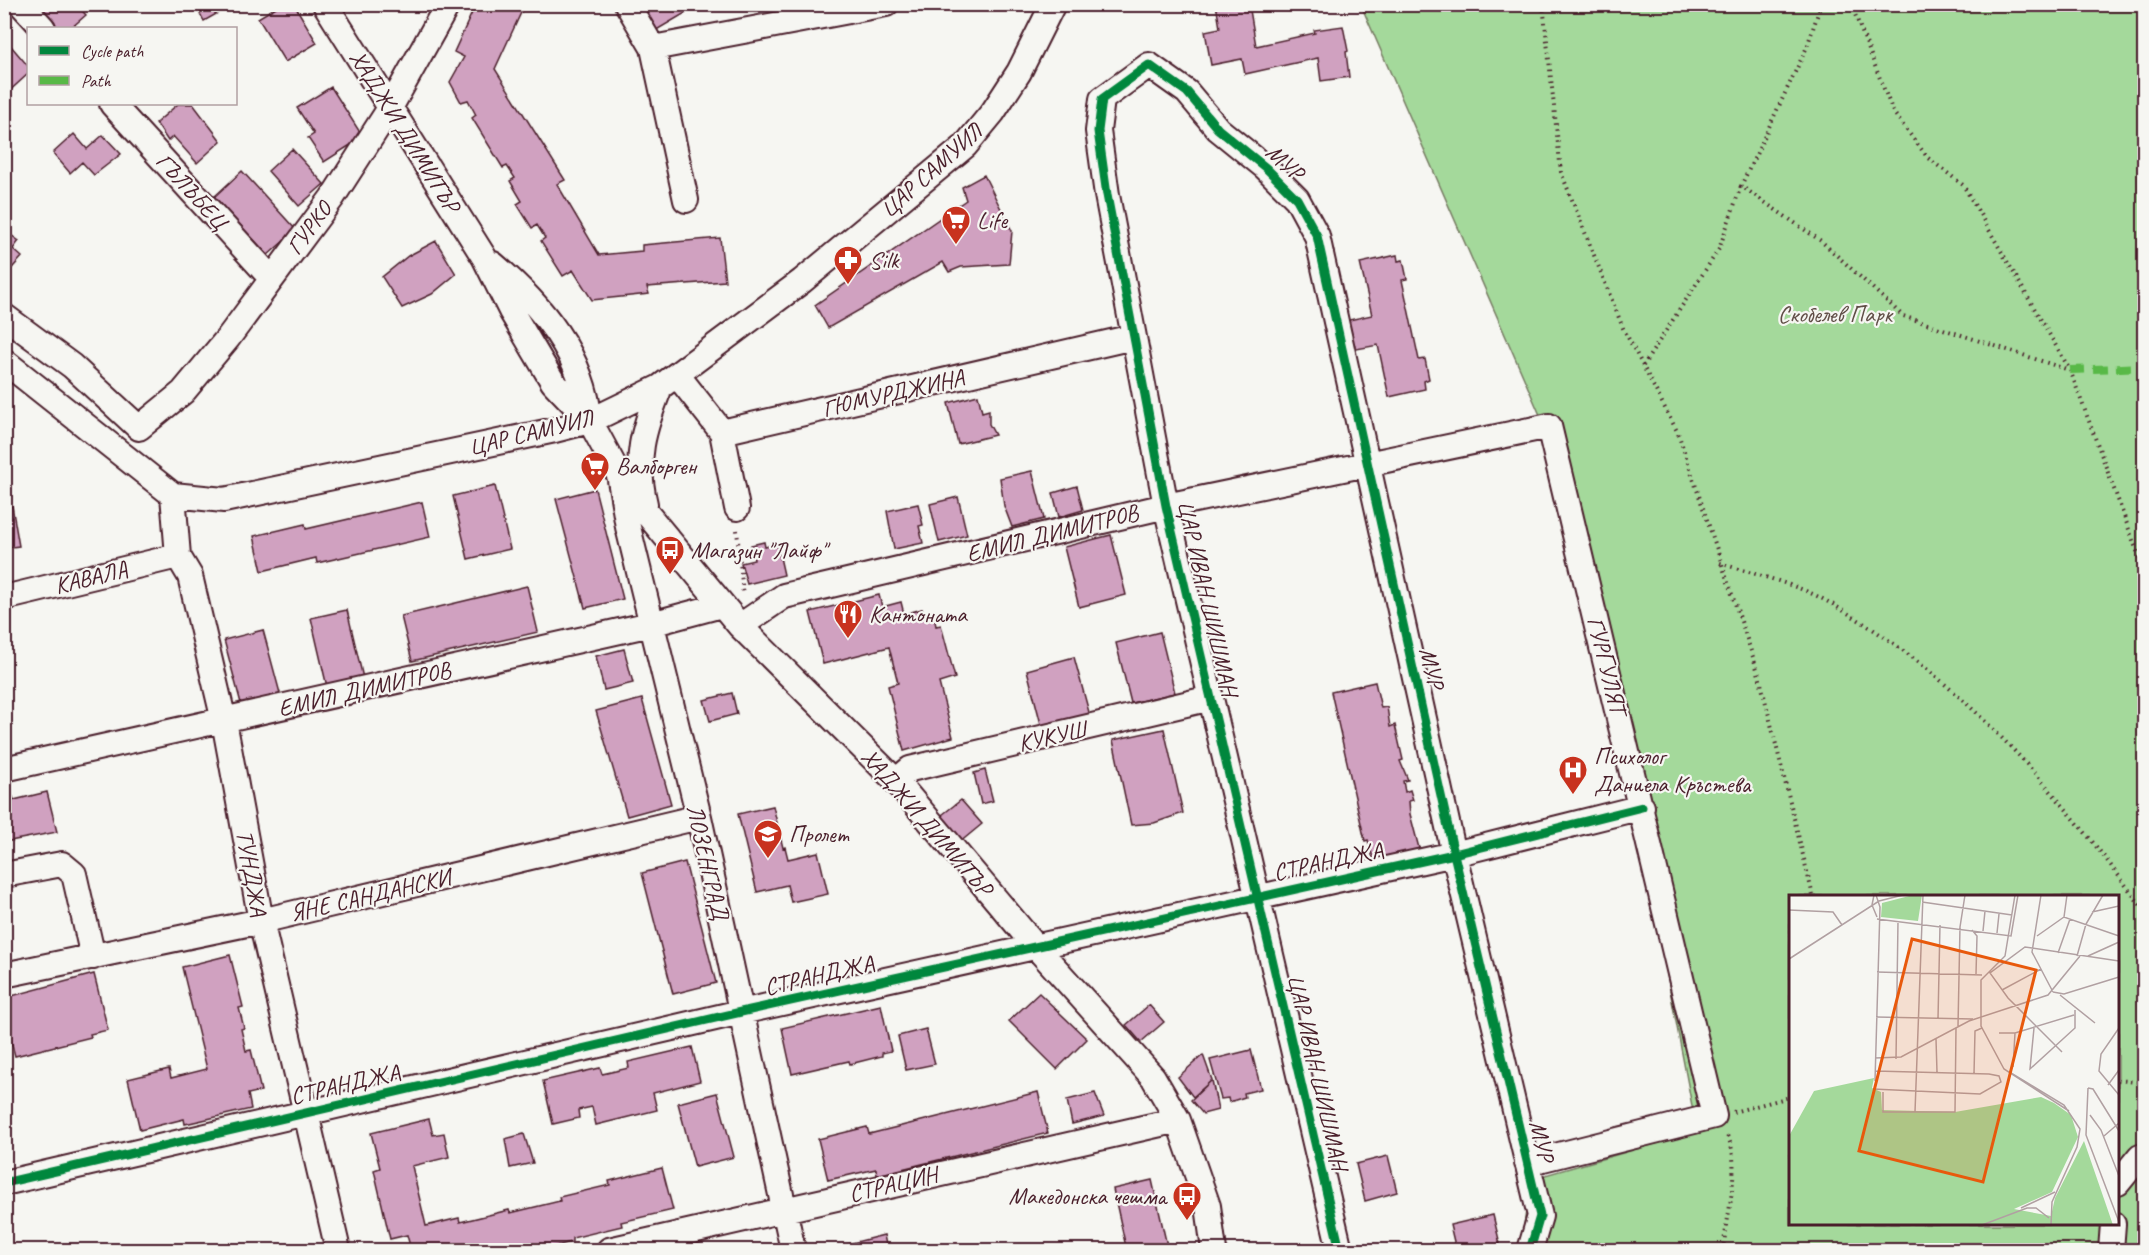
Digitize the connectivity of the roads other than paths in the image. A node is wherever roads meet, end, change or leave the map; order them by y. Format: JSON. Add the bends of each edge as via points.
{"nodes":[{"id":1,"x":21,"y":4,"type":"edge"},
{"id":2,"x":325,"y":4,"type":"edge"},
{"id":3,"x":448,"y":4,"type":"edge"},
{"id":4,"x":627,"y":4,"type":"edge"},
{"id":5,"x":886,"y":4,"type":"edge"},
{"id":6,"x":1041,"y":4,"type":"edge"},
{"id":7,"x":1053,"y":4,"type":"edge"},
{"id":8,"x":42,"y":27,"type":"edge"},
{"id":9,"x":1034,"y":41,"type":"junction"},
{"id":10,"x":652,"y":48,"type":"junction"},
{"id":11,"x":113,"y":105,"type":"edge"},
{"id":12,"x":390,"y":108,"type":"junction"},
{"id":13,"x":1218,"y":129,"type":"joint"},
{"id":14,"x":686,"y":200,"type":"dead end"},
{"id":15,"x":271,"y":278,"type":"junction"},
{"id":16,"x":4,"y":316,"type":"edge"},
{"id":17,"x":1133,"y":338,"type":"junction"},
{"id":18,"x":4,"y":362,"type":"edge"},
{"id":19,"x":669,"y":382,"type":"junction"},
{"id":20,"x":590,"y":421,"type":"junction"},
{"id":21,"x":1549,"y":426,"type":"joint"},
{"id":22,"x":722,"y":432,"type":"junction"},
{"id":23,"x":1365,"y":462,"type":"junction"},
{"id":24,"x":619,"y":475,"type":"junction"},
{"id":25,"x":174,"y":495,"type":"junction"},
{"id":26,"x":1166,"y":506,"type":"junction"},
{"id":27,"x":737,"y":508,"type":"road end"},
{"id":28,"x":648,"y":515,"type":"junction"},
{"id":29,"x":178,"y":556,"type":"junction"},
{"id":30,"x":4,"y":598,"type":"edge"},
{"id":31,"x":722,"y":605,"type":"junction"},
{"id":32,"x":651,"y":624,"type":"junction"},
{"id":33,"x":743,"y":624,"type":"junction"},
{"id":34,"x":1211,"y":698,"type":"junction"},
{"id":35,"x":225,"y":721,"type":"junction"},
{"id":36,"x":4,"y":769,"type":"edge"},
{"id":37,"x":896,"y":781,"type":"junction"},
{"id":38,"x":1642,"y":807,"type":"junction"},
{"id":39,"x":699,"y":817,"type":"junction"},
{"id":40,"x":1454,"y":854,"type":"junction"},
{"id":41,"x":4,"y":875,"type":"edge"},
{"id":42,"x":1257,"y":896,"type":"junction"},
{"id":43,"x":261,"y":921,"type":"junction"},
{"id":44,"x":1036,"y":947,"type":"junction"},
{"id":45,"x":93,"y":957,"type":"junction"},
{"id":46,"x":4,"y":975,"type":"edge"},
{"id":47,"x":741,"y":1012,"type":"junction"},
{"id":48,"x":305,"y":1113,"type":"junction"},
{"id":49,"x":1178,"y":1120,"type":"junction"},
{"id":50,"x":2145,"y":1155,"type":"edge"},
{"id":51,"x":1527,"y":1163,"type":"junction"},
{"id":52,"x":2119,"y":1182,"type":"edge"},
{"id":53,"x":4,"y":1183,"type":"edge"},
{"id":54,"x":784,"y":1209,"type":"junction"},
{"id":55,"x":2113,"y":1225,"type":"edge"},
{"id":56,"x":338,"y":1251,"type":"edge"},
{"id":57,"x":609,"y":1251,"type":"edge"},
{"id":58,"x":794,"y":1251,"type":"edge"},
{"id":59,"x":1214,"y":1251,"type":"edge"},
{"id":60,"x":1340,"y":1251,"type":"edge"},
{"id":61,"x":1530,"y":1251,"type":"edge"},
{"id":62,"x":2111,"y":1251,"type":"edge"}],
"edges":[{"from":1,"to":8,"type":"street"},
{"from":2,"to":12,"type":"street","name":"ХАДЖИ ДИМИТЪР"},
{"from":3,"to":12,"type":"street","name":"ГУРКО"},
{"from":4,"to":10,"type":"street"},
{"from":5,"to":10,"type":"street"},
{"from":6,"to":9,"type":"street","name":"ЦАР САМУИЛ"},
{"from":7,"to":9,"type":"street","name":"ЦАР САМУИЛ"},
{"from":9,"to":19,"type":"street","name":"ЦАР САМУИЛ","via":[[993,112],[965,146],[802,281]]},
{"from":10,"to":14,"type":"street"},
{"from":11,"to":15,"type":"street","name":"ГЪЛЪБЕЦ"},
{"from":12,"to":15,"type":"street","name":"ГУРКО","via":[[332,198]]},
{"from":12,"to":20,"type":"street","name":"ХАДЖИ ДИМИТЪР","via":[[484,257],[553,382]]},
{"from":13,"to":17,"type":"street","name":"ЦАР ИВАН ШИШМАН","via":[[1187,92],[1149,65],[1102,99],[1098,131]]},
{"from":13,"to":23,"type":"street","name":"МУР","via":[[1297,199],[1317,236]]},
{"from":15,"to":16,"type":"street","name":"ГУРКО","via":[[228,339],[183,392],[139,428],[72,366]]},
{"from":17,"to":22,"type":"street","name":"ГЮМУРДЖИНА"},
{"from":17,"to":26,"type":"street","name":"ЦАР ИВАН ШИШМАН"},
{"from":18,"to":25,"type":"street"},
{"from":19,"to":20,"type":"street","name":"ЦАР САМУИЛ"},
{"from":19,"to":22,"type":"street"},
{"from":19,"to":28,"type":"street","via":[[645,430],[638,467]]},
{"from":20,"to":24,"type":"street","name":"ХАДЖИ ДИМИТЪР"},
{"from":20,"to":25,"type":"street","name":"ЦАР САМУИЛ","via":[[224,500]]},
{"from":21,"to":23,"type":"street","name":"ЕМИЛ ДИМИТРОВ"},
{"from":21,"to":38,"type":"street","name":"ГУРГУЛЯТ"},
{"from":22,"to":27,"type":"street"},
{"from":23,"to":26,"type":"street","name":"ЕМИЛ ДИМИТРОВ"},
{"from":23,"to":40,"type":"street","name":"МУР"},
{"from":24,"to":28,"type":"street","name":"ХАДЖИ ДИМИТЪР"},
{"from":24,"to":32,"type":"street","name":"ЛОЗЕНГРАД"},
{"from":25,"to":29,"type":"street","name":"ТУНДЖА"},
{"from":26,"to":33,"type":"street","name":"ЕМИЛ ДИМИТРОВ","via":[[784,596]]},
{"from":26,"to":34,"type":"street","name":"ЦАР ИВАН ШИШМАН"},
{"from":28,"to":31,"type":"street","name":"ХАДЖИ ДИМИТЪР"},
{"from":29,"to":30,"type":"street","name":"КАВАЛА"},
{"from":29,"to":35,"type":"street","name":"ТУНДЖА","via":[[190,576]]},
{"from":31,"to":32,"type":"street","name":"ЕМИЛ ДИМИТРОВ"},
{"from":31,"to":33,"type":"street","name":"ХАДЖИ ДИМИТЪР"},
{"from":32,"to":35,"type":"street","name":"ЕМИЛ ДИМИТРОВ"},
{"from":32,"to":39,"type":"street","name":"ЛОЗЕНГРАД"},
{"from":33,"to":37,"type":"street","name":"ХАДЖИ ДИМИТЪР"},
{"from":34,"to":37,"type":"street","name":"КУКУШ","via":[[910,769]]},
{"from":34,"to":42,"type":"street","name":"ЦАР ИВАН ШИШМАН"},
{"from":35,"to":36,"type":"street","name":"ЕМИЛ ДИМИТРОВ"},
{"from":35,"to":43,"type":"street","name":"ТУНДЖА"},
{"from":37,"to":44,"type":"street","name":"ХАДЖИ ДИМИТЪР"},
{"from":38,"to":40,"type":"street","name":"СТРАНДЖА"},
{"from":38,"to":51,"type":"street","name":"ГУРГУЛЯТ","via":[[1714,1116]]},
{"from":39,"to":43,"type":"street","name":"ЯНЕ САНДАНСКИ"},
{"from":39,"to":47,"type":"street","name":"ЛОЗЕНГРАД"},
{"from":40,"to":42,"type":"street","name":"СТРАНДЖА"},
{"from":40,"to":51,"type":"street","name":"МУР"},
{"from":41,"to":45,"type":"street","via":[[62,864],[74,874]]},
{"from":42,"to":44,"type":"street","name":"СТРАНДЖА"},
{"from":42,"to":60,"type":"street","name":"ЦАР ИВАН ШИШМАН"},
{"from":43,"to":45,"type":"street","name":"ЯНЕ САНДАНСКИ"},
{"from":43,"to":48,"type":"street","name":"ТУНДЖА"},
{"from":44,"to":47,"type":"street","name":"СТРАНДЖА"},
{"from":44,"to":49,"type":"street","name":"ХАДЖИ ДИМИТЪР","via":[[1153,1077]]},
{"from":45,"to":46,"type":"street","name":"ЯНЕ САНДАНСКИ"},
{"from":47,"to":48,"type":"street","name":"СТРАНДЖА"},
{"from":47,"to":54,"type":"street","name":"ЛОЗЕНГРАД"},
{"from":48,"to":53,"type":"street","name":"СТРАНДЖА"},
{"from":48,"to":56,"type":"street","name":"ТУНДЖА"},
{"from":49,"to":54,"type":"street","name":"СТРАЦИН"},
{"from":49,"to":59,"type":"street","name":"ХАДЖИ ДИМИТЪР","via":[[1208,1206]]},
{"from":50,"to":52,"type":"street"},
{"from":51,"to":61,"type":"street","name":"МУР","via":[[1540,1216]]},
{"from":54,"to":57,"type":"street","name":"СТРАЦИН"},
{"from":54,"to":58,"type":"street","name":"ЛОЗЕНГРАД"},
{"from":55,"to":62,"type":"street"}]}
